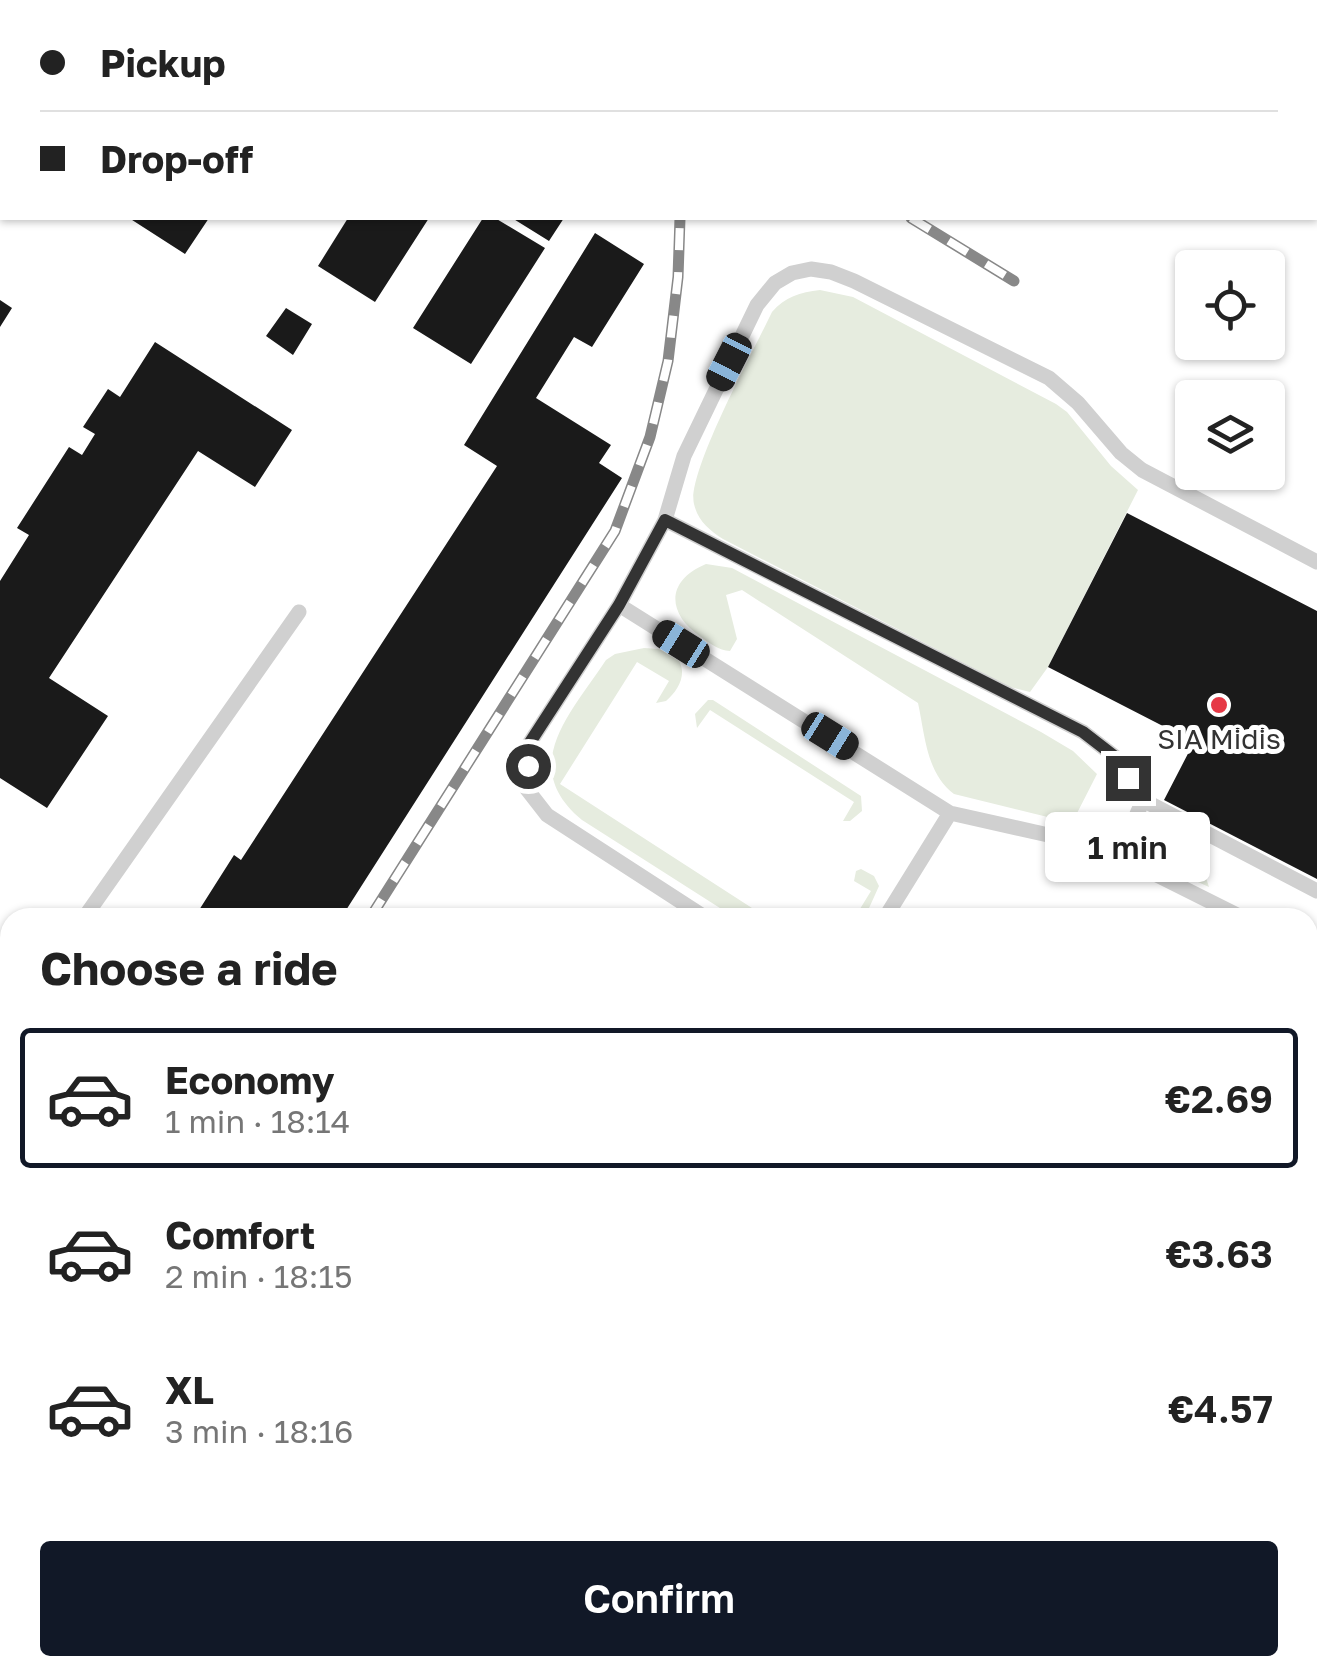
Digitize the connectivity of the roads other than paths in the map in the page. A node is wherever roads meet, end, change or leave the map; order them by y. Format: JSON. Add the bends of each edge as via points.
{"nodes":[{"id":1,"x":665,"y":520,"type":"junction"},
{"id":2,"x":1317,"y":562,"type":"edge"},
{"id":3,"x":619,"y":605,"type":"junction"},
{"id":4,"x":298,"y":612,"type":"dead end"},
{"id":5,"x":1143,"y":800,"type":"junction"},
{"id":6,"x":950,"y":813,"type":"junction"},
{"id":7,"x":1119,"y":856,"type":"junction"},
{"id":8,"x":1317,"y":891,"type":"edge"},
{"id":9,"x":91,"y":908,"type":"edge"},
{"id":10,"x":687,"y":908,"type":"edge"},
{"id":11,"x":891,"y":908,"type":"edge"},
{"id":12,"x":1222,"y":908,"type":"edge"}],
"edges":[{"from":1,"to":2,"type":"lane","via":[[684,456],[757,305],[775,282],[811,270],[854,280],[1049,378],[1142,470]]},
{"from":1,"to":3,"type":"lane"},
{"from":1,"to":5,"type":"lane","via":[[1083,732],[1114,756]]},
{"from":3,"to":6,"type":"lane"},
{"from":3,"to":10,"type":"lane","via":[[529,744],[526,788],[547,815]]},
{"from":4,"to":9,"type":"lane"},
{"from":5,"to":7,"type":"lane"},
{"from":5,"to":8,"type":"lane"},
{"from":6,"to":7,"type":"lane"},
{"from":6,"to":11,"type":"lane"},
{"from":7,"to":12,"type":"lane"}]}
